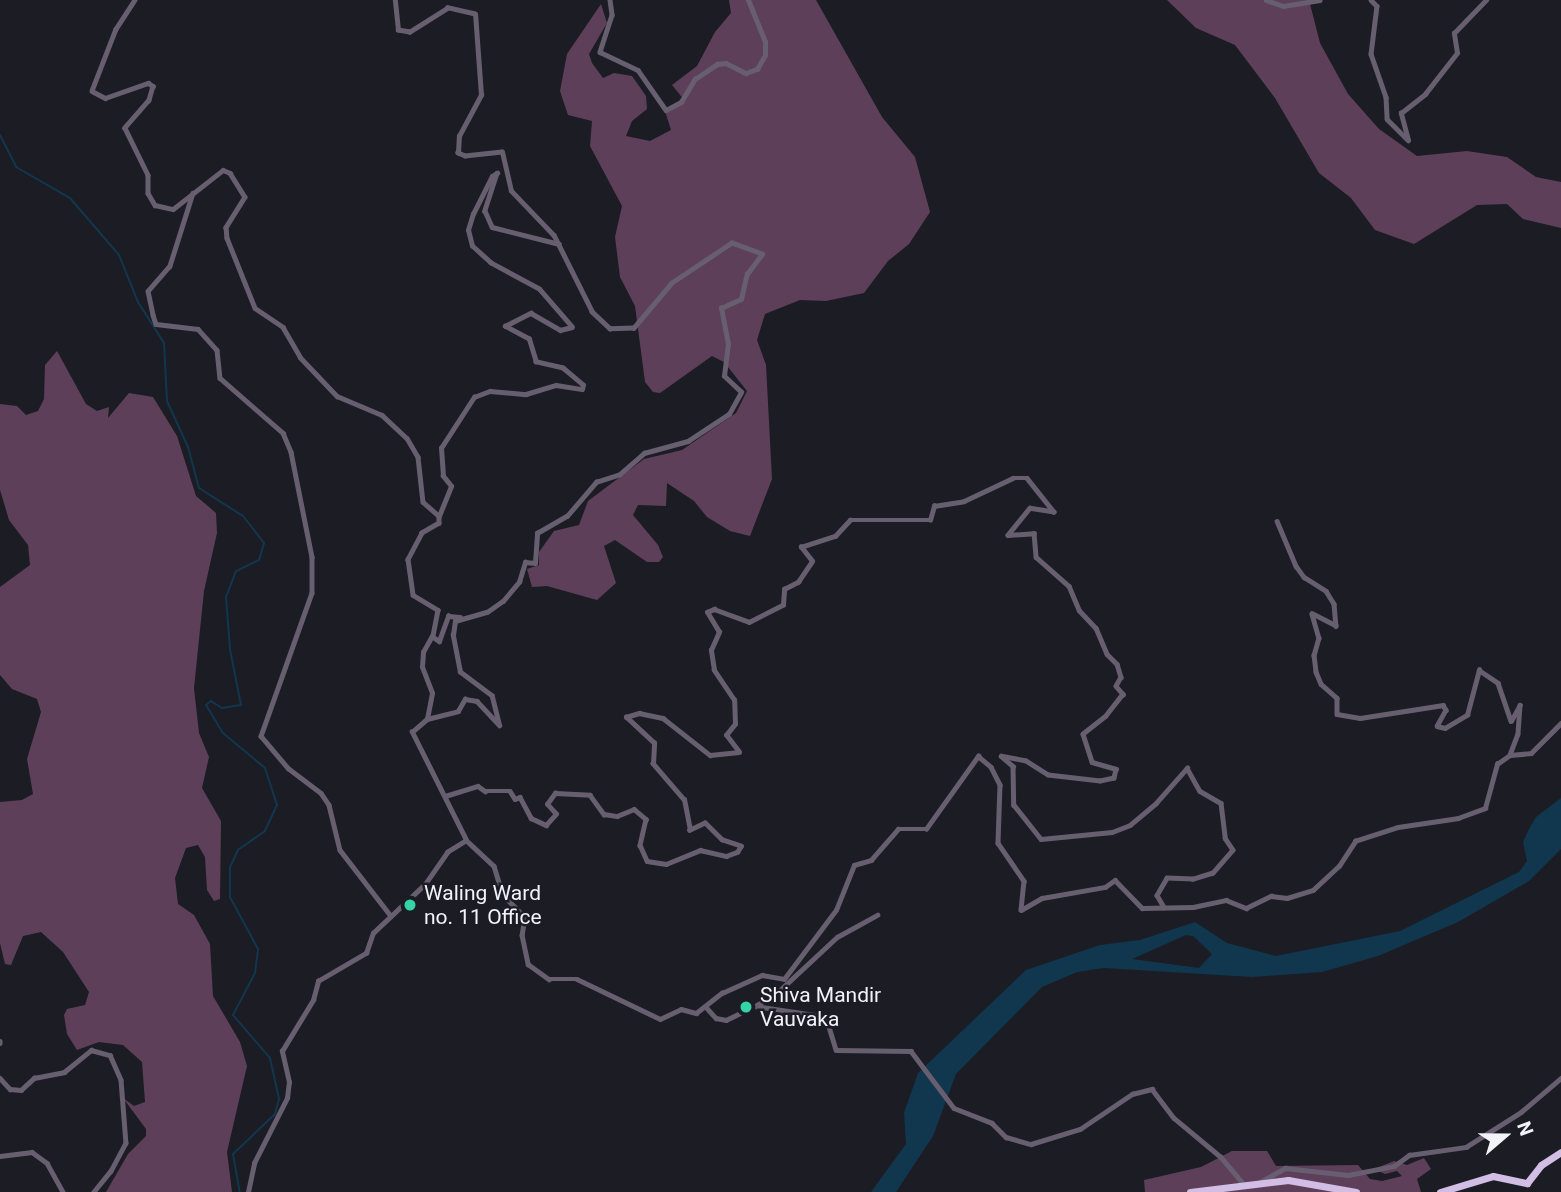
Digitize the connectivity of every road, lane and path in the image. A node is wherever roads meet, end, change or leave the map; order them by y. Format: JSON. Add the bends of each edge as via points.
{"nodes":[{"id":1,"x":135,"y":0,"type":"edge"},
{"id":2,"x":395,"y":0,"type":"edge"},
{"id":3,"x":610,"y":0,"type":"edge"},
{"id":4,"x":748,"y":0,"type":"edge"},
{"id":5,"x":1266,"y":0,"type":"edge"},
{"id":6,"x":1320,"y":0,"type":"edge"},
{"id":7,"x":1371,"y":0,"type":"edge"},
{"id":8,"x":1486,"y":0,"type":"edge"},
{"id":9,"x":193,"y":193,"type":"junction"},
{"id":10,"x":559,"y":245,"type":"junction"},
{"id":11,"x":439,"y":516,"type":"junction"},
{"id":12,"x":1278,"y":521,"type":"dead end"},
{"id":13,"x":460,"y":617,"type":"junction"},
{"id":14,"x":433,"y":636,"type":"junction"},
{"id":15,"x":427,"y":719,"type":"junction"},
{"id":16,"x":1561,"y":723,"type":"edge"},
{"id":17,"x":1510,"y":755,"type":"junction"},
{"id":18,"x":445,"y":796,"type":"junction"},
{"id":19,"x":466,"y":840,"type":"junction"},
{"id":20,"x":1164,"y":907,"type":"junction"},
{"id":21,"x":877,"y":915,"type":"dead end"},
{"id":22,"x":391,"y":916,"type":"junction"},
{"id":23,"x":756,"y":1006,"type":"junction"},
{"id":24,"x":706,"y":1007,"type":"junction"},
{"id":25,"x":0,"y":1078,"type":"edge"},
{"id":26,"x":1561,"y":1078,"type":"edge"},
{"id":27,"x":1561,"y":1152,"type":"edge"},
{"id":28,"x":0,"y":1156,"type":"edge"},
{"id":29,"x":1259,"y":1182,"type":"junction"},
{"id":30,"x":1243,"y":1183,"type":"junction"},
{"id":31,"x":63,"y":1192,"type":"edge"},
{"id":32,"x":93,"y":1192,"type":"edge"},
{"id":33,"x":248,"y":1192,"type":"edge"},
{"id":34,"x":1189,"y":1192,"type":"edge"},
{"id":35,"x":1356,"y":1192,"type":"edge"},
{"id":36,"x":1440,"y":1192,"type":"edge"}],
"edges":[{"from":1,"to":9,"type":"street","via":[[116,29],[92,91],[105,97],[148,83],[153,86],[149,100],[125,128],[148,175],[148,193],[164,210]]},
{"from":2,"to":10,"type":"street","via":[[398,30],[410,32],[448,8],[475,14],[481,95],[459,136],[458,153],[502,152],[511,191]]},
{"from":3,"to":4,"type":"street","via":[[612,15],[600,52],[638,70],[666,110],[681,102],[701,74],[717,64],[726,63],[746,73],[757,69],[765,55],[765,41]]},
{"from":5,"to":6,"type":"street","via":[[1283,6]]},
{"from":7,"to":8,"type":"street","via":[[1377,6],[1371,54],[1386,97],[1387,119],[1408,140],[1401,113],[1424,94],[1457,53],[1454,33]]},
{"from":9,"to":11,"type":"street","via":[[223,170],[230,173],[245,197],[226,227],[227,238],[255,307],[261,316],[284,327],[300,357],[337,396],[382,415],[407,438],[421,466],[423,502]]},
{"from":9,"to":22,"type":"street","via":[[170,266],[148,291],[153,315],[156,324],[198,328],[217,350],[220,378],[283,433],[312,557],[312,593],[261,736],[288,768],[311,781],[321,793],[329,805],[340,850]]},
{"from":10,"to":11,"type":"street","via":[[492,228],[485,211],[497,173],[492,176],[468,230],[472,246],[491,263],[539,289],[572,327],[559,330],[531,313],[505,326],[529,339],[536,362],[563,368],[583,385],[582,390],[556,385],[526,394],[490,391],[474,397],[441,448],[443,476],[451,486]]},
{"from":10,"to":13,"type":"street","via":[[593,312],[610,329],[624,331],[644,320],[683,273],[728,245],[759,250],[762,254],[747,274],[741,299],[721,308],[728,344],[724,376],[741,392],[729,414],[688,441],[645,453],[620,474],[596,482],[567,516],[537,533],[535,563],[525,562],[519,582],[503,601],[487,612]]},
{"from":11,"to":14,"type":"street","via":[[439,523],[414,543],[408,559],[413,595],[438,610]]},
{"from":12,"to":17,"type":"street","via":[[1304,577],[1326,591],[1334,604],[1336,626],[1312,614],[1320,638],[1314,655],[1316,672],[1321,684],[1337,698],[1337,714],[1360,718],[1443,705],[1446,710],[1437,726],[1445,729],[1467,715],[1479,670],[1498,683],[1511,722],[1520,705]]},
{"from":13,"to":14,"type":"street","via":[[448,616],[439,641]]},
{"from":13,"to":15,"type":"street","via":[[453,635],[460,672],[492,696],[499,725],[477,701],[466,699],[458,711]]},
{"from":14,"to":15,"type":"street","via":[[421,664],[432,692]]},
{"from":15,"to":18,"type":"street","via":[[412,732]]},
{"from":16,"to":17,"type":"street","via":[[1531,753]]},
{"from":17,"to":20,"type":"street","via":[[1492,773],[1485,808],[1355,841],[1326,880],[1303,894],[1271,896],[1246,908],[1226,900]]},
{"from":18,"to":19,"type":"street"},
{"from":18,"to":20,"type":"street","via":[[478,786],[485,791],[510,791],[515,799],[520,797],[531,818],[546,825],[556,814],[547,804],[555,793],[590,795],[604,814],[617,816],[634,809],[646,819],[640,845],[647,861],[666,864],[700,850],[726,856],[737,852],[741,846],[722,840],[705,823],[690,830],[684,800],[653,764],[654,743],[626,717],[639,713],[663,719],[710,755],[739,752],[726,735],[735,724],[734,700],[714,670],[711,650],[719,632],[707,612],[714,609],[748,622],[783,605],[784,589],[804,575],[812,561],[801,547],[835,536],[850,520],[930,520],[934,506],[964,501],[1013,478],[1027,478],[1054,512],[1030,509],[1009,535],[1034,533],[1036,557],[1069,586],[1079,610],[1096,628],[1107,654],[1117,664],[1121,677],[1116,686],[1123,694],[1106,716],[1083,734],[1092,762],[1116,769],[1114,778],[1100,781],[1048,775],[1026,761],[1002,756],[1013,766],[1014,806],[1041,839],[1112,832],[1147,811],[1187,768],[1200,791],[1221,803],[1225,838],[1233,850],[1213,873],[1193,879],[1167,878],[1157,895]]},
{"from":19,"to":22,"type":"street","via":[[447,852],[425,884]]},
{"from":19,"to":24,"type":"street","via":[[494,866],[503,895],[525,917],[522,935],[528,964],[538,972],[549,979],[577,979],[660,1019],[681,1009],[696,1013]]},
{"from":20,"to":24,"type":"street","via":[[1142,908],[1115,880],[1105,887],[1042,898],[1021,910],[1024,881],[998,844],[995,825],[1000,785],[991,767],[978,756],[926,829],[898,830],[871,860],[854,865],[836,909],[784,979],[762,975],[730,989]]},
{"from":21,"to":23,"type":"street","via":[[836,937],[832,946]]},
{"from":22,"to":33,"type":"street","via":[[373,933],[366,953],[318,981],[313,1000],[284,1044],[287,1098],[254,1163]]},
{"from":23,"to":24,"type":"street","via":[[726,1020],[708,1013]]},
{"from":23,"to":30,"type":"street","via":[[826,1017],[836,1050],[911,1051],[954,1108],[992,1123],[1006,1138],[1031,1144],[1080,1129],[1132,1094],[1152,1089],[1174,1118],[1221,1157]]},
{"from":25,"to":32,"type":"street","via":[[9,1089],[21,1090],[34,1078],[64,1072],[91,1050],[110,1055],[121,1080],[126,1143]]},
{"from":26,"to":29,"type":"street","via":[[1521,1112],[1466,1147],[1409,1155],[1394,1166],[1348,1175],[1285,1168]]},
{"from":27,"to":36,"type":"highway","via":[[1541,1165],[1527,1183],[1493,1176]]},
{"from":28,"to":31,"type":"street","via":[[32,1152],[47,1163]]},
{"from":29,"to":30,"type":"highway"},
{"from":29,"to":35,"type":"highway","via":[[1288,1180]]},
{"from":30,"to":34,"type":"highway"}]}
